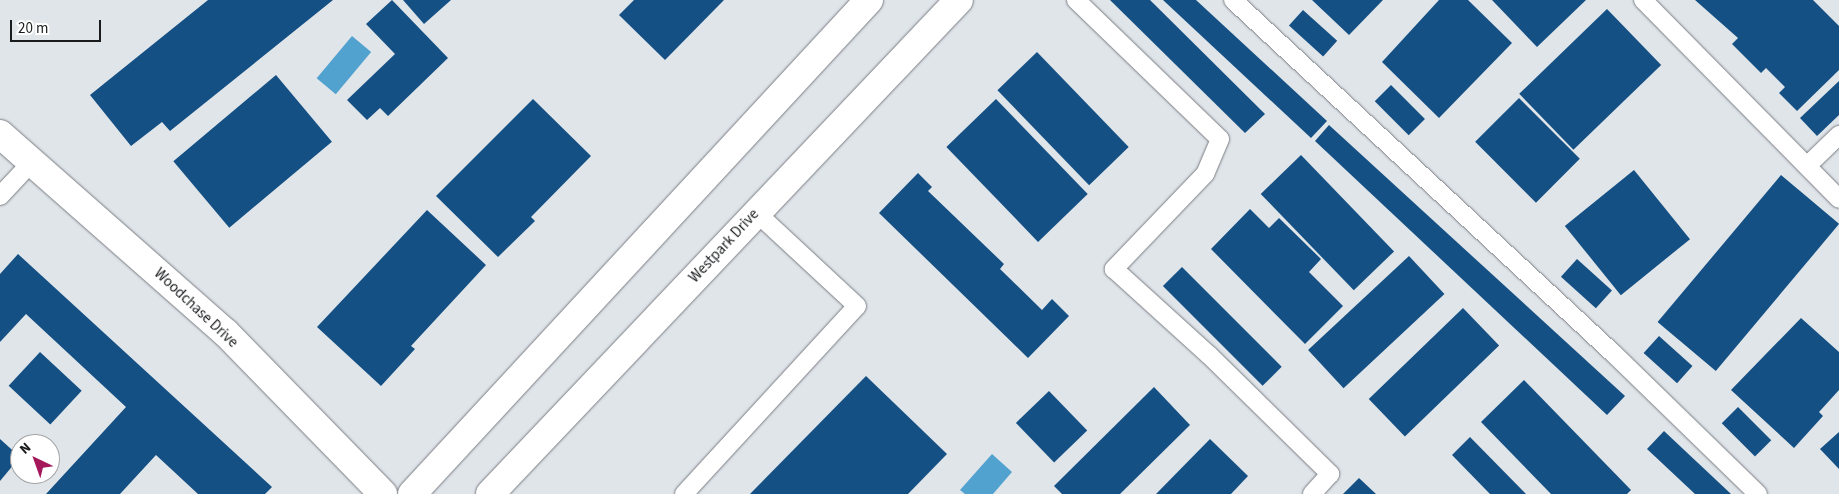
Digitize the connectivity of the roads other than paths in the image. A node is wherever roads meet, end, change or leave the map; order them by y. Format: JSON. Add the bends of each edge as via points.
{"nodes":[{"id":1,"x":870,"y":0,"type":"edge"},
{"id":2,"x":959,"y":0,"type":"edge"},
{"id":3,"x":1076,"y":0,"type":"edge"},
{"id":4,"x":1233,"y":0,"type":"edge"},
{"id":5,"x":1643,"y":0,"type":"edge"},
{"id":6,"x":0,"y":134,"type":"edge"},
{"id":7,"x":1839,"y":135,"type":"edge"},
{"id":8,"x":30,"y":164,"type":"junction"},
{"id":9,"x":1807,"y":166,"type":"junction"},
{"id":10,"x":0,"y":196,"type":"edge"},
{"id":11,"x":1839,"y":199,"type":"edge"},
{"id":12,"x":756,"y":212,"type":"junction"},
{"id":13,"x":383,"y":494,"type":"edge"},
{"id":14,"x":412,"y":494,"type":"edge"},
{"id":15,"x":490,"y":494,"type":"edge"},
{"id":16,"x":684,"y":494,"type":"edge"},
{"id":17,"x":1312,"y":494,"type":"edge"},
{"id":18,"x":1758,"y":494,"type":"edge"}],
"edges":[{"from":1,"to":14,"type":"main road"},
{"from":2,"to":12,"type":"main road","name":"Westpark Drive"},
{"from":3,"to":17,"type":"lane","via":[[1220,140],[1205,174],[1114,269],[1330,474]]},
{"from":4,"to":18,"type":"lane","via":[[1614,354]]},
{"from":5,"to":9,"type":"lane"},
{"from":6,"to":8,"type":"main road","name":"Woodchase Drive"},
{"from":7,"to":9,"type":"lane"},
{"from":8,"to":10,"type":"lane"},
{"from":8,"to":13,"type":"main road","name":"Woodchase Drive","via":[[226,334]]},
{"from":9,"to":11,"type":"lane"},
{"from":12,"to":15,"type":"main road","name":"Westpark Drive"},
{"from":12,"to":16,"type":"lane","via":[[857,306]]}]}
